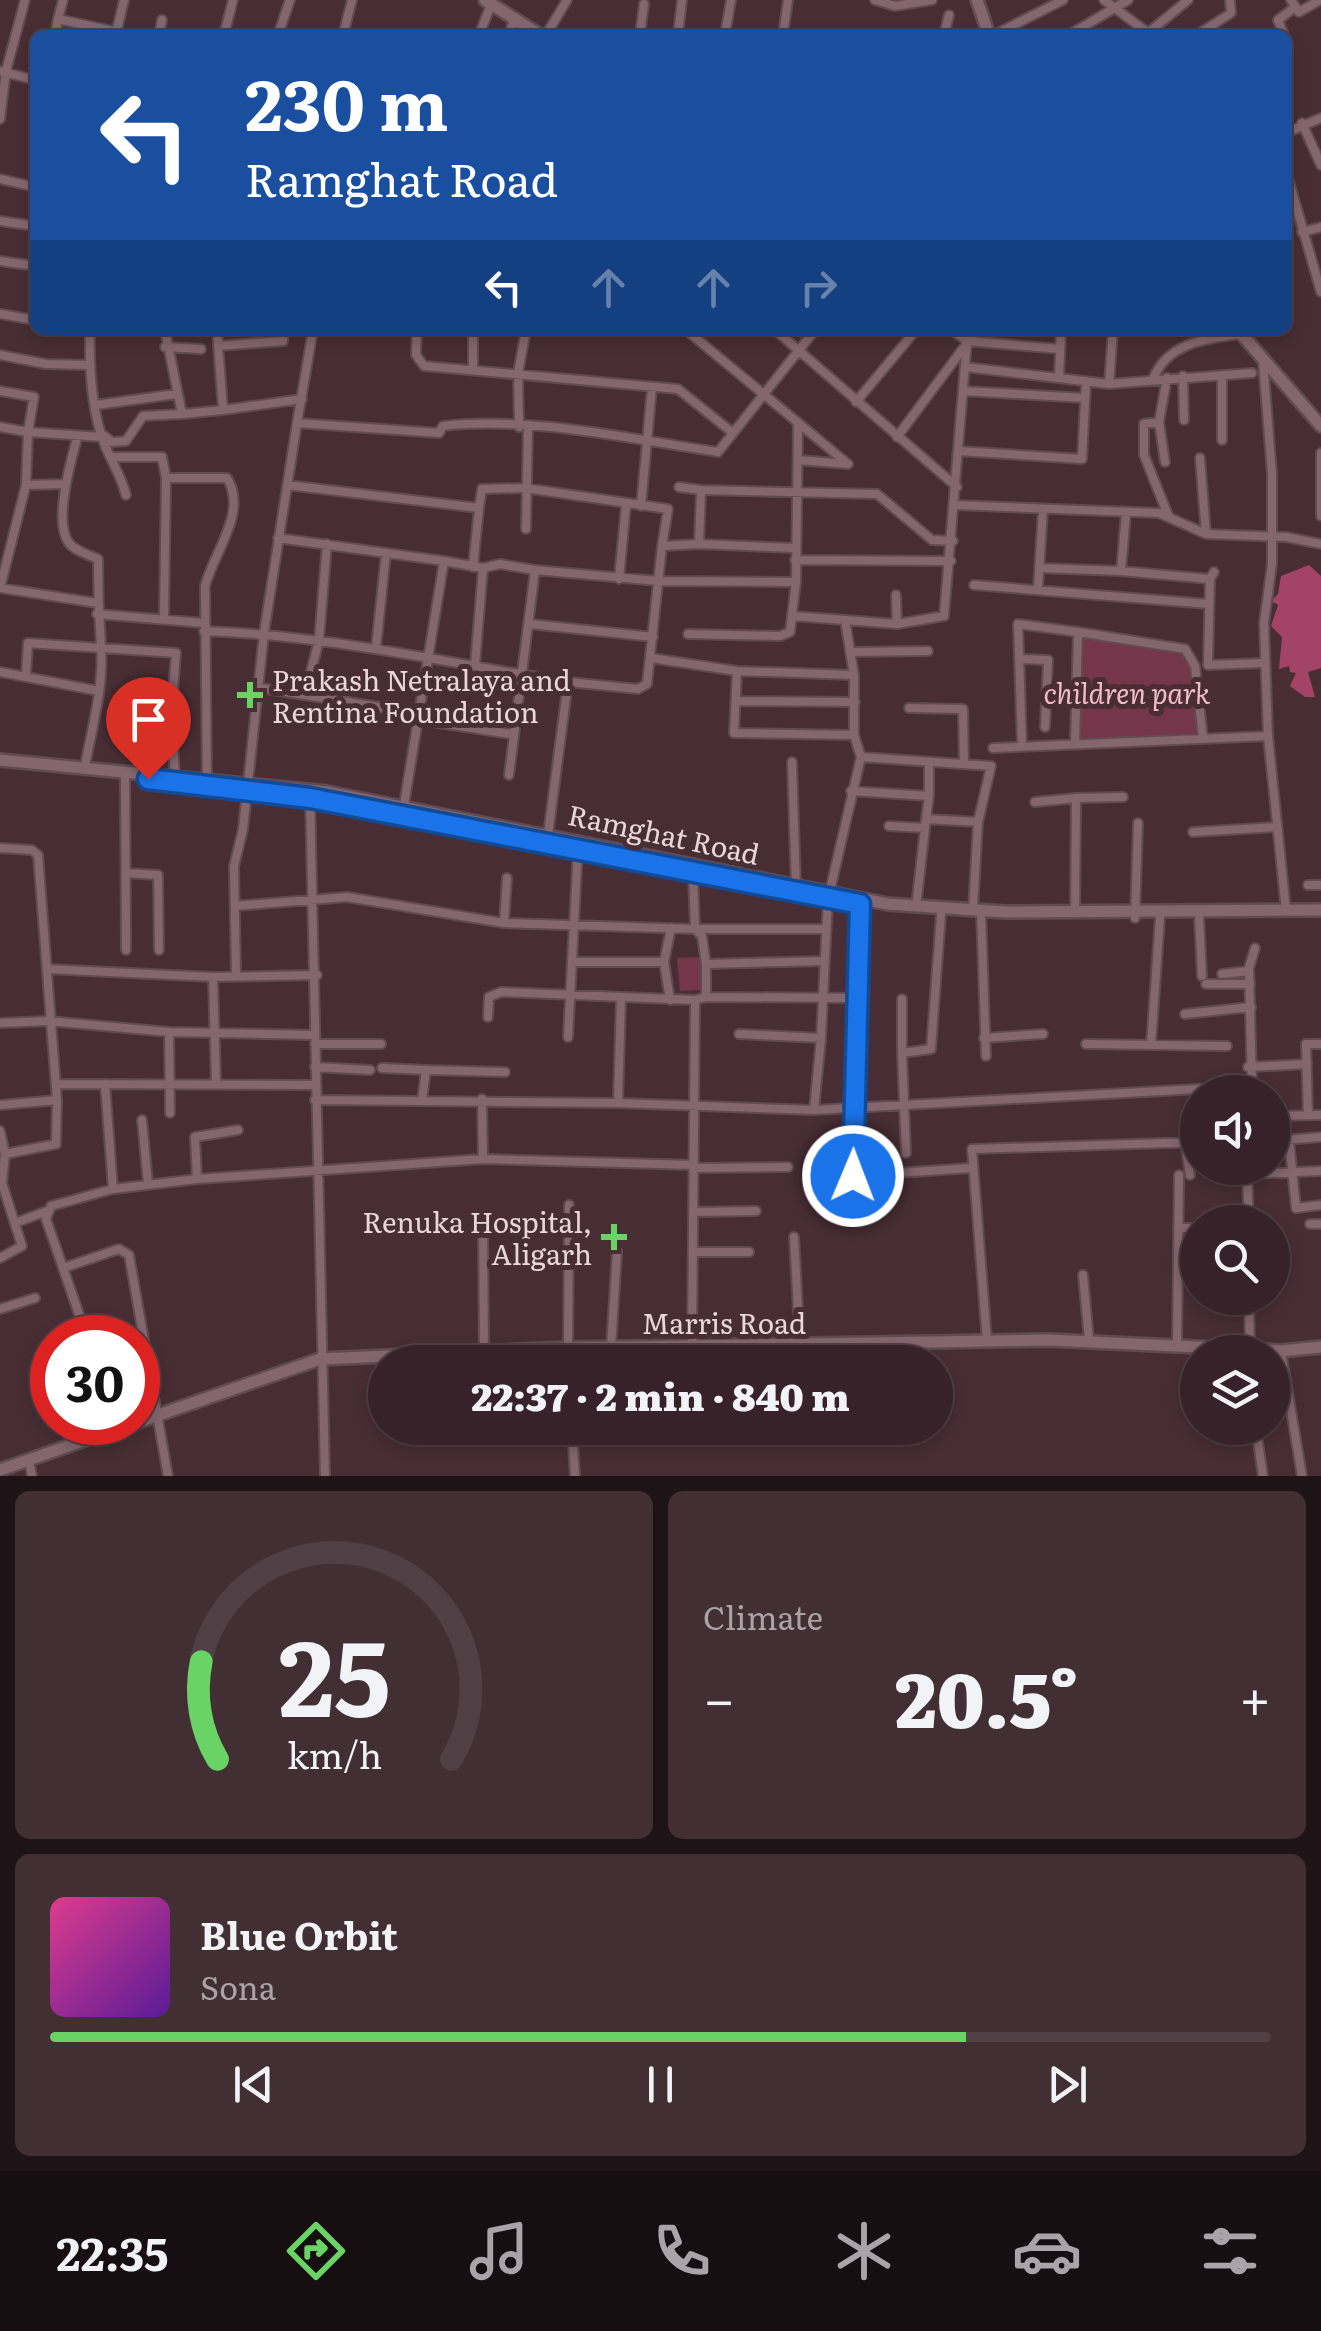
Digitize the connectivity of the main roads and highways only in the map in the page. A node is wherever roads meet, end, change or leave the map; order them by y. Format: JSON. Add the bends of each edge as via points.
{"nodes":[{"id":1,"x":488,"y":2,"type":"edge"},
{"id":2,"x":981,"y":2,"type":"edge"},
{"id":3,"x":533,"y":30,"type":"edge"},
{"id":4,"x":990,"y":30,"type":"edge"},
{"id":5,"x":1242,"y":335,"type":"edge"},
{"id":6,"x":1321,"y":426,"type":"edge"},
{"id":7,"x":0,"y":763,"type":"edge"},
{"id":8,"x":207,"y":781,"type":"junction"},
{"id":9,"x":403,"y":811,"type":"junction"},
{"id":10,"x":796,"y":888,"type":"junction"},
{"id":11,"x":829,"y":897,"type":"junction"},
{"id":12,"x":979,"y":913,"type":"junction"},
{"id":13,"x":1321,"y":913,"type":"edge"},
{"id":14,"x":1135,"y":914,"type":"junction"},
{"id":15,"x":1246,"y":914,"type":"junction"},
{"id":16,"x":1180,"y":1344,"type":"edge"},
{"id":17,"x":1321,"y":1348,"type":"edge"},
{"id":18,"x":1290,"y":1350,"type":"edge"},
{"id":19,"x":160,"y":1414,"type":"edge"},
{"id":20,"x":74,"y":1445,"type":"edge"},
{"id":21,"x":1,"y":1467,"type":"edge"}],
"edges":[{"from":1,"to":3,"type":"main road"},
{"from":2,"to":4,"type":"main road"},
{"from":5,"to":6,"type":"main road"},
{"from":7,"to":8,"type":"main road","name":"Ramghat Road"},
{"from":7,"to":8,"type":"main road","name":"Ramghat Road"},
{"from":8,"to":9,"type":"main road","name":"Ramghat Road"},
{"from":9,"to":10,"type":"main road","name":"Ramghat Road"},
{"from":9,"to":10,"type":"main road","name":"Ramghat Road","via":[[548,834]]},
{"from":10,"to":11,"type":"main road","name":"Ramghat Road"},
{"from":11,"to":12,"type":"main road","name":"Ramghat Road"},
{"from":11,"to":12,"type":"main road","name":"Ramghat Road","via":[[941,914]]},
{"from":12,"to":14,"type":"main road","name":"Ramghat Road"},
{"from":12,"to":14,"type":"main road","name":"Ramghat Road"},
{"from":13,"to":15,"type":"main road","name":"Ramghat Road"},
{"from":13,"to":15,"type":"main road","name":"Ramghat Road"},
{"from":14,"to":15,"type":"main road","name":"Ramghat Road"},
{"from":14,"to":15,"type":"main road","name":"Ramghat Road"},
{"from":16,"to":19,"type":"main road","name":"Marris Road","via":[[566,1348],[320,1359]]},
{"from":17,"to":18,"type":"main road","name":"Marris Road"},
{"from":20,"to":21,"type":"main road","name":"Marris Road"}]}
